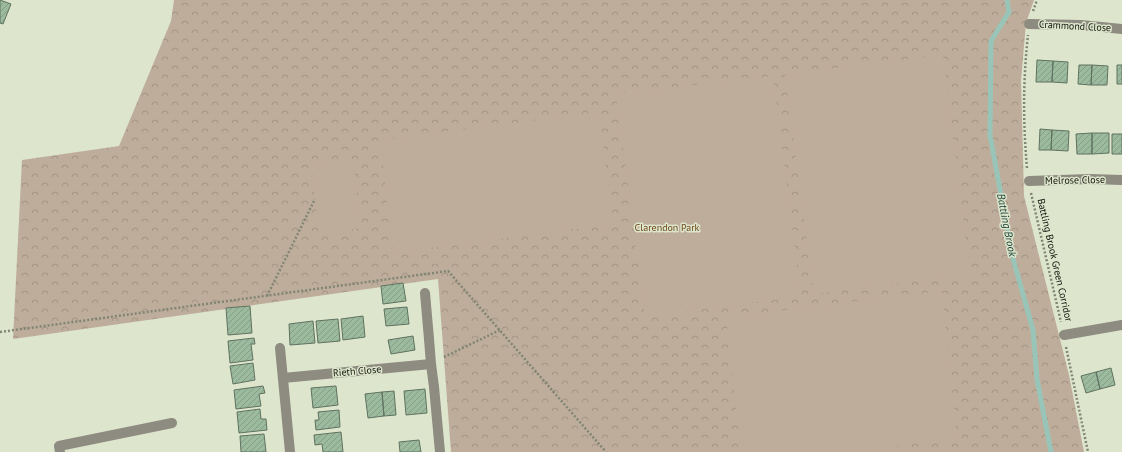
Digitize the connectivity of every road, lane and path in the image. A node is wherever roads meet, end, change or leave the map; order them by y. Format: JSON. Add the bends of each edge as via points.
{"nodes":[{"id":1,"x":1037,"y":0,"type":"edge"},
{"id":2,"x":1029,"y":24,"type":"junction"},
{"id":3,"x":1122,"y":29,"type":"edge"},
{"id":4,"x":1122,"y":180,"type":"edge"},
{"id":5,"x":1029,"y":181,"type":"junction"},
{"id":6,"x":315,"y":199,"type":"dead end"},
{"id":7,"x":425,"y":293,"type":"dead end"},
{"id":8,"x":267,"y":296,"type":"junction"},
{"id":9,"x":1122,"y":324,"type":"edge"},
{"id":10,"x":500,"y":330,"type":"junction"},
{"id":11,"x":0,"y":332,"type":"edge"},
{"id":12,"x":1064,"y":335,"type":"junction"},
{"id":13,"x":280,"y":348,"type":"dead end"},
{"id":14,"x":431,"y":364,"type":"junction"},
{"id":15,"x":284,"y":378,"type":"junction"},
{"id":16,"x":172,"y":423,"type":"dead end"},
{"id":17,"x":60,"y":452,"type":"edge"},
{"id":18,"x":290,"y":452,"type":"edge"},
{"id":19,"x":440,"y":452,"type":"edge"},
{"id":20,"x":606,"y":452,"type":"edge"},
{"id":21,"x":1088,"y":452,"type":"edge"}],
"edges":[{"from":1,"to":2,"type":"path","name":"Battling Brook Green Corridor"},
{"from":2,"to":3,"type":"street","name":"Crammond Close"},
{"from":2,"to":5,"type":"path","name":"Battling Brook Green Corridor","via":[[1023,98]]},
{"from":4,"to":5,"type":"street","name":"Melrose Close"},
{"from":5,"to":12,"type":"path","name":"Battling Brook Green Corridor"},
{"from":6,"to":8,"type":"path"},
{"from":7,"to":14,"type":"street"},
{"from":8,"to":10,"type":"path","via":[[448,271]]},
{"from":8,"to":11,"type":"path"},
{"from":9,"to":12,"type":"street"},
{"from":10,"to":14,"type":"path"},
{"from":10,"to":20,"type":"path"},
{"from":12,"to":21,"type":"path","name":"Battling Brook Green Corridor"},
{"from":13,"to":15,"type":"street"},
{"from":14,"to":15,"type":"street","name":"Rieth Close"},
{"from":14,"to":19,"type":"street"},
{"from":15,"to":18,"type":"street"},
{"from":16,"to":17,"type":"street","via":[[59,446]]}]}
